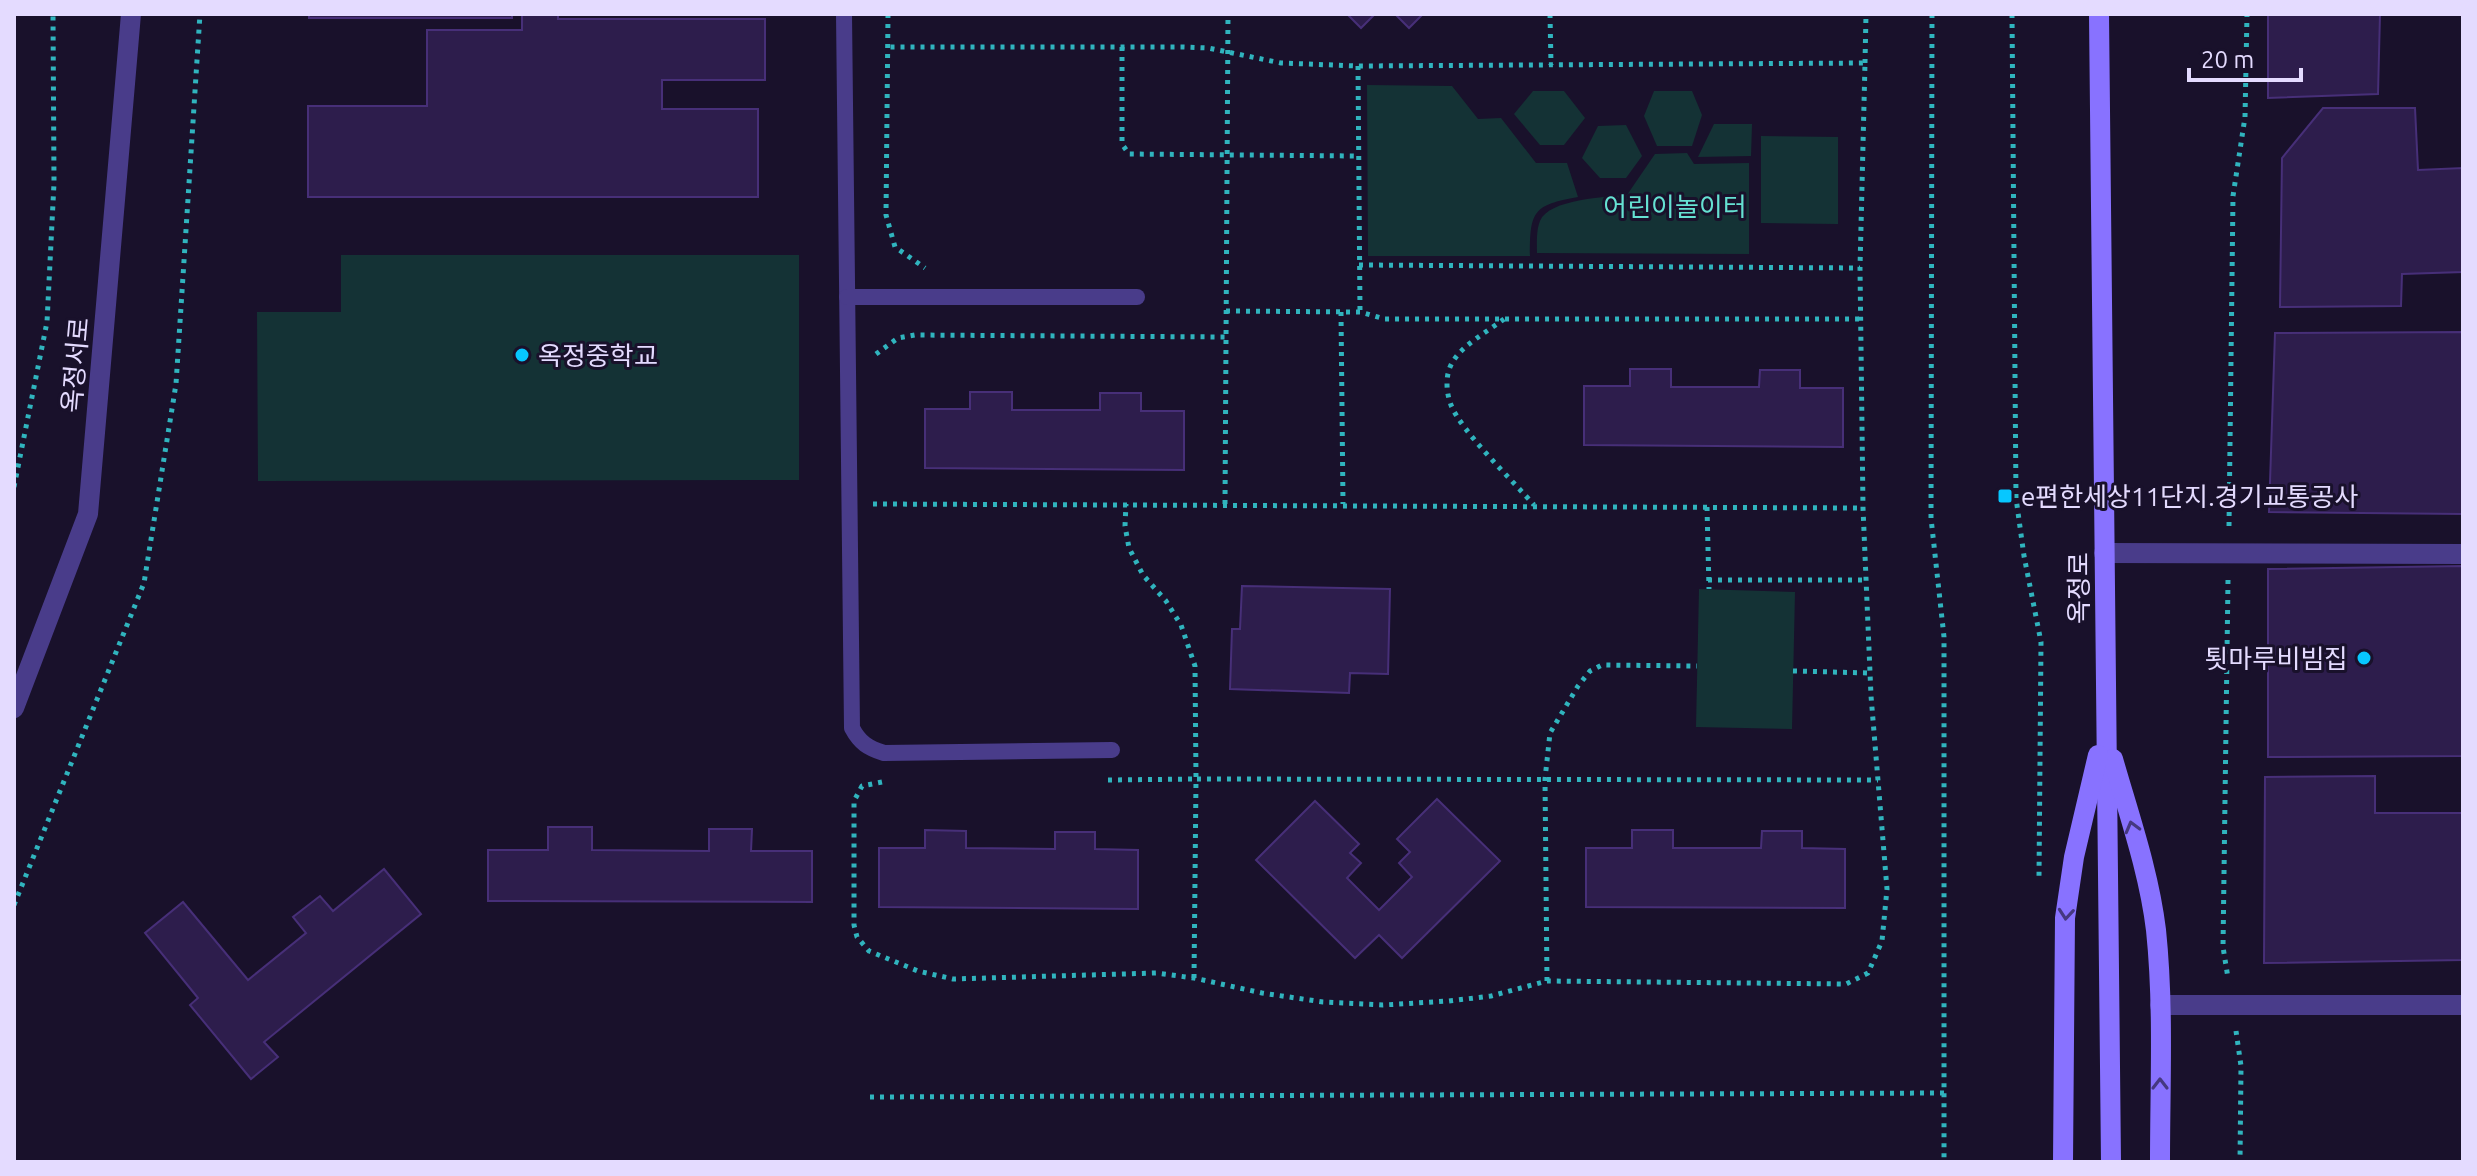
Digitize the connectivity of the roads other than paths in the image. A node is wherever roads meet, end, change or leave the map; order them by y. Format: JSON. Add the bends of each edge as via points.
{"nodes":[{"id":1,"x":131,"y":14,"type":"edge"},
{"id":2,"x":844,"y":14,"type":"edge"},
{"id":3,"x":2099,"y":14,"type":"edge"},
{"id":4,"x":847,"y":297,"type":"junction"},
{"id":5,"x":1137,"y":297,"type":"dead end"},
{"id":6,"x":2104,"y":553,"type":"junction"},
{"id":7,"x":2463,"y":554,"type":"edge"},
{"id":8,"x":14,"y":708,"type":"edge"},
{"id":9,"x":2105,"y":728,"type":"junction"},
{"id":10,"x":1112,"y":750,"type":"dead end"},
{"id":11,"x":2160,"y":1005,"type":"junction"},
{"id":12,"x":2463,"y":1005,"type":"edge"},
{"id":13,"x":2063,"y":1162,"type":"edge"},
{"id":14,"x":2111,"y":1162,"type":"edge"},
{"id":15,"x":2160,"y":1162,"type":"edge"}],
"edges":[{"from":1,"to":8,"type":"street","name":"옥정서로","via":[[88,514]]},
{"from":2,"to":4,"type":"lane"},
{"from":3,"to":6,"type":"main road","name":"옥정로"},
{"from":4,"to":5,"type":"lane"},
{"from":4,"to":10,"type":"lane","via":[[850,715],[859,740],[884,753]]},
{"from":6,"to":7,"type":"street"},
{"from":6,"to":9,"type":"main road","name":"옥정로"},
{"from":11,"to":9,"type":"main road","one_way":true,"via":[[2150,896]]},
{"from":9,"to":13,"type":"main road","one_way":true,"via":[[2065,918]]},
{"from":9,"to":14,"type":"main road","name":"옥정로"},
{"from":11,"to":12,"type":"street"},
{"from":15,"to":11,"type":"main road","one_way":true}]}
